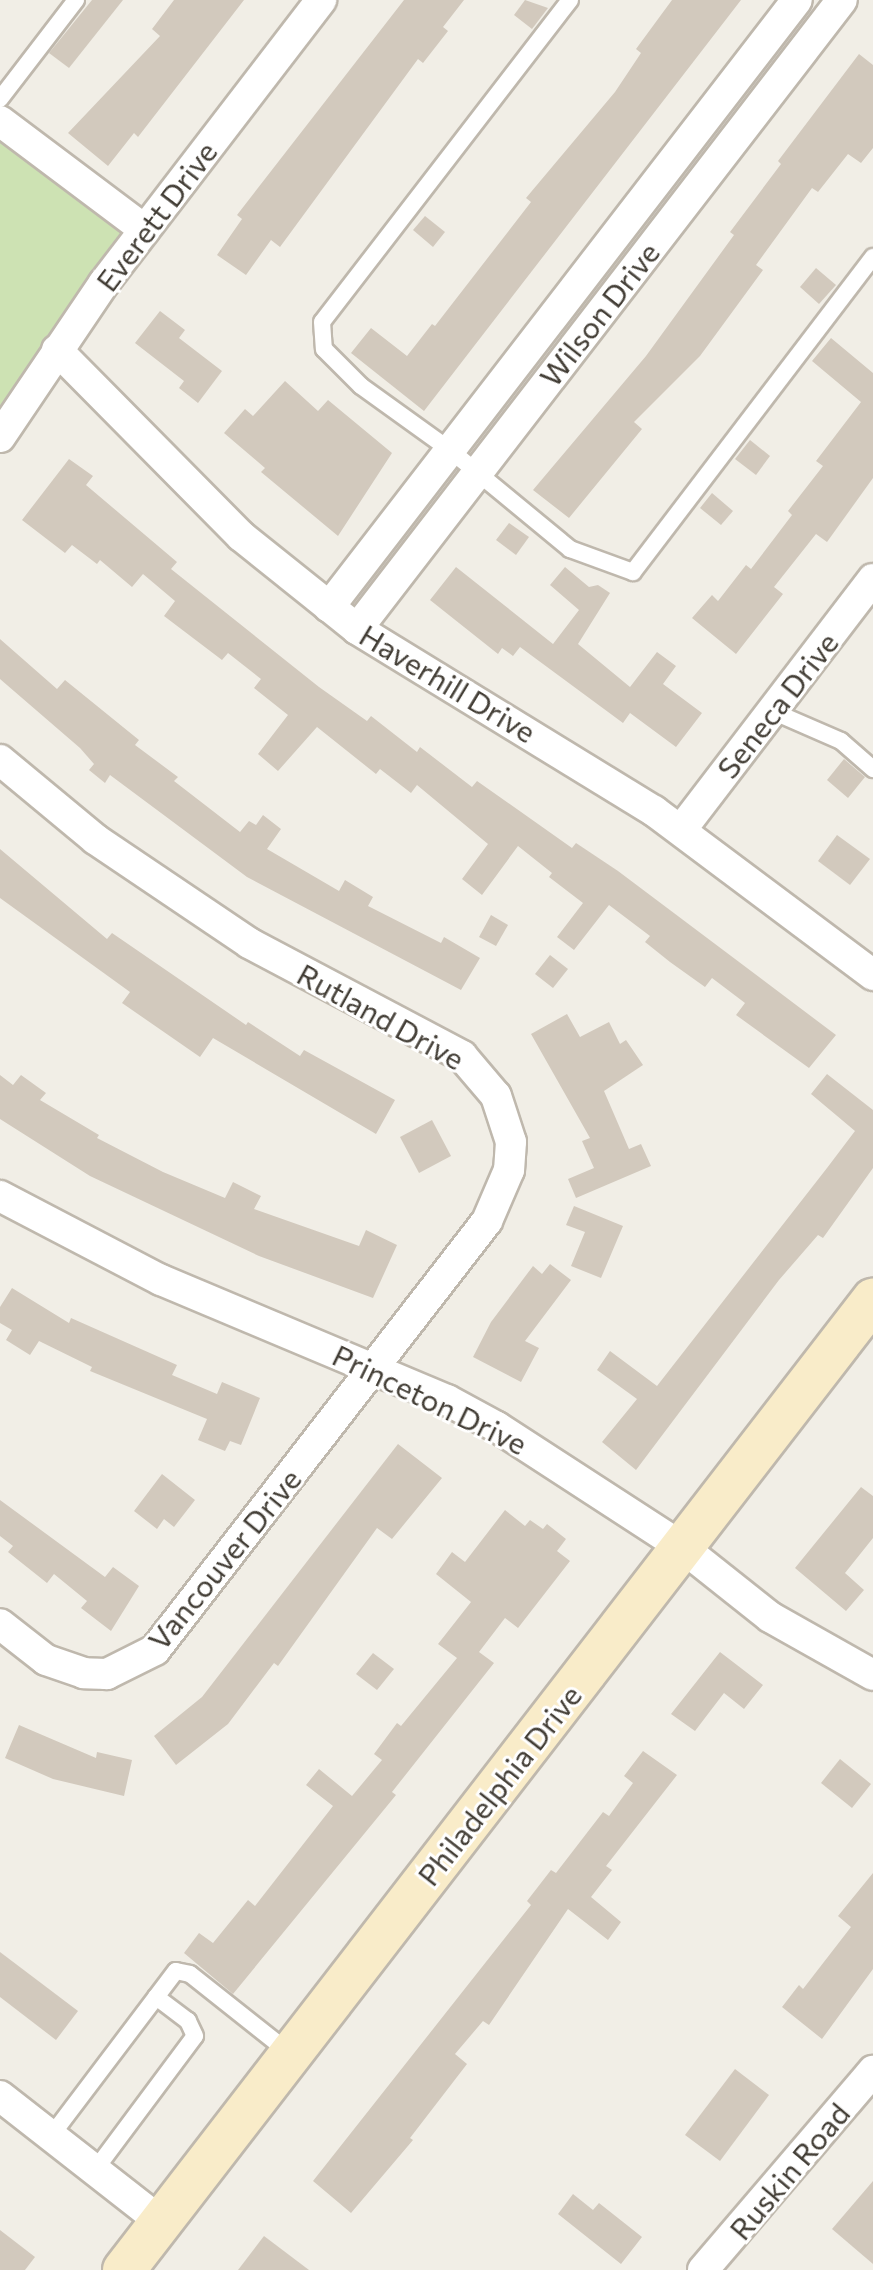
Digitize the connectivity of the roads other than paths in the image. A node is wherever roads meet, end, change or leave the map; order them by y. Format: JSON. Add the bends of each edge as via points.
{"nodes":[{"id":1,"x":76,"y":0,"type":"edge"},
{"id":2,"x":321,"y":0,"type":"edge"},
{"id":3,"x":570,"y":0,"type":"edge"},
{"id":4,"x":797,"y":0,"type":"edge"},
{"id":5,"x":842,"y":0,"type":"edge"},
{"id":6,"x":0,"y":99,"type":"edge"},
{"id":7,"x":0,"y":121,"type":"edge"},
{"id":8,"x":145,"y":230,"type":"junction"},
{"id":9,"x":873,"y":257,"type":"edge"},
{"id":10,"x":57,"y":350,"type":"junction"},
{"id":11,"x":0,"y":437,"type":"edge"},
{"id":12,"x":450,"y":450,"type":"junction"},
{"id":13,"x":478,"y":472,"type":"junction"},
{"id":14,"x":873,"y":579,"type":"edge"},
{"id":15,"x":329,"y":607,"type":"junction"},
{"id":16,"x":357,"y":629,"type":"junction"},
{"id":17,"x":772,"y":711,"type":"junction"},
{"id":18,"x":0,"y":760,"type":"edge"},
{"id":19,"x":873,"y":769,"type":"edge"},
{"id":20,"x":681,"y":830,"type":"junction"},
{"id":21,"x":873,"y":975,"type":"edge"},
{"id":22,"x":0,"y":1196,"type":"edge"},
{"id":23,"x":873,"y":1300,"type":"edge"},
{"id":24,"x":373,"y":1368,"type":"junction"},
{"id":25,"x":682,"y":1547,"type":"junction"},
{"id":26,"x":0,"y":1624,"type":"edge"},
{"id":27,"x":873,"y":1675,"type":"edge"},
{"id":28,"x":156,"y":1997,"type":"junction"},
{"id":29,"x":291,"y":2054,"type":"junction"},
{"id":30,"x":873,"y":2071,"type":"edge"},
{"id":31,"x":0,"y":2096,"type":"edge"},
{"id":32,"x":51,"y":2136,"type":"junction"},
{"id":33,"x":95,"y":2170,"type":"junction"},
{"id":34,"x":161,"y":2222,"type":"junction"},
{"id":35,"x":124,"y":2270,"type":"edge"},
{"id":36,"x":703,"y":2270,"type":"edge"}],
"edges":[{"from":1,"to":6,"type":"lane"},
{"from":2,"to":8,"type":"street","name":"Everett Drive"},
{"from":3,"to":12,"type":"lane","via":[[322,322],[324,349],[361,386]]},
{"from":4,"to":12,"type":"street","name":"Wilson Drive"},
{"from":5,"to":13,"type":"street","name":"Wilson Drive"},
{"from":7,"to":8,"type":"street"},
{"from":8,"to":10,"type":"street","name":"Everett Drive"},
{"from":9,"to":13,"type":"lane","via":[[633,572],[570,549]]},
{"from":10,"to":11,"type":"street","name":"Everett Drive"},
{"from":10,"to":15,"type":"street","name":"Haverhill Drive","via":[[241,536]]},
{"from":12,"to":13,"type":"lane"},
{"from":12,"to":15,"type":"street","name":"Wilson Drive"},
{"from":13,"to":16,"type":"street","name":"Wilson Drive"},
{"from":14,"to":17,"type":"street","name":"Seneca Drive"},
{"from":15,"to":16,"type":"street","name":"Haverhill Drive"},
{"from":16,"to":20,"type":"street","name":"Haverhill Drive"},
{"from":17,"to":19,"type":"lane","via":[[841,741]]},
{"from":17,"to":20,"type":"street","name":"Seneca Drive"},
{"from":18,"to":24,"type":"street","name":"Rutland Drive","via":[[155,883],[249,943],[462,1056],[496,1096],[511,1142],[500,1199]]},
{"from":20,"to":21,"type":"street","name":"Haverhill Drive"},
{"from":22,"to":24,"type":"street","name":"Princeton Drive","via":[[161,1280]]},
{"from":23,"to":25,"type":"main road","name":"Philadelphia Drive"},
{"from":24,"to":25,"type":"street","name":"Princeton Drive","via":[[497,1427]]},
{"from":24,"to":26,"type":"street","name":"Vancouver Drive","via":[[165,1638],[137,1663],[107,1674],[71,1671],[46,1660]]},
{"from":25,"to":27,"type":"street","name":"Princeton Drive","via":[[770,1617]]},
{"from":25,"to":29,"type":"main road","name":"Philadelphia Drive"},
{"from":28,"to":29,"type":"lane","via":[[183,1970]]},
{"from":28,"to":32,"type":"lane"},
{"from":28,"to":33,"type":"lane","via":[[188,2021],[195,2036]]},
{"from":29,"to":34,"type":"main road","name":"Philadelphia Drive"},
{"from":30,"to":36,"type":"street","name":"Ruskin Road"},
{"from":31,"to":32,"type":"street"},
{"from":32,"to":33,"type":"street"},
{"from":33,"to":34,"type":"street"},
{"from":34,"to":35,"type":"main road","name":"Philadelphia Drive"}]}
